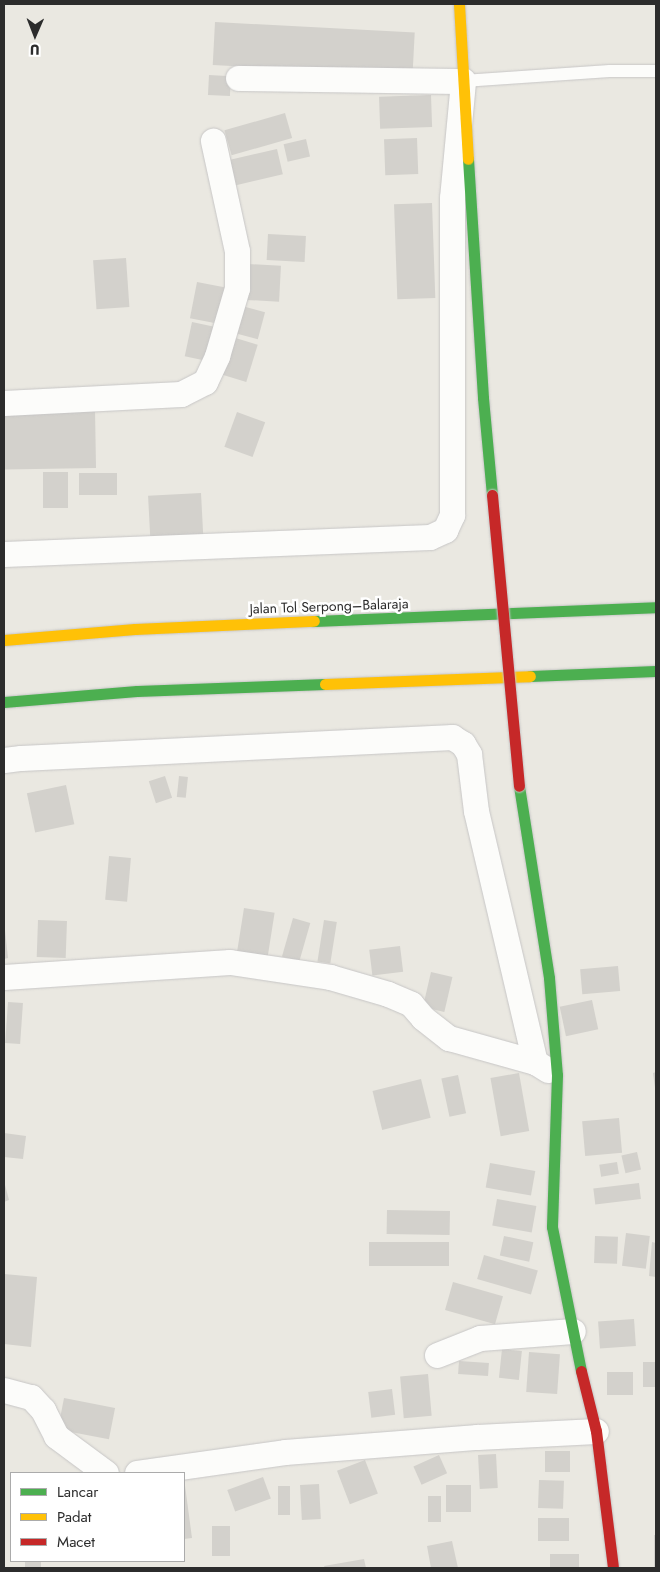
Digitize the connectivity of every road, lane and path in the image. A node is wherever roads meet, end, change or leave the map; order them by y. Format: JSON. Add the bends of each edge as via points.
{"nodes":[{"id":1,"x":459,"y":4,"type":"edge"},
{"id":2,"x":656,"y":71,"type":"edge"},
{"id":3,"x":238,"y":78,"type":"dead end"},
{"id":4,"x":463,"y":81,"type":"junction"},
{"id":5,"x":213,"y":141,"type":"dead end"},
{"id":6,"x":4,"y":403,"type":"edge"},
{"id":7,"x":4,"y":554,"type":"edge"},
{"id":8,"x":656,"y":607,"type":"edge"},
{"id":9,"x":4,"y":640,"type":"edge"},
{"id":10,"x":656,"y":672,"type":"edge"},
{"id":11,"x":4,"y":702,"type":"edge"},
{"id":12,"x":4,"y":760,"type":"edge"},
{"id":13,"x":4,"y":977,"type":"edge"},
{"id":14,"x":535,"y":1062,"type":"junction"},
{"id":15,"x":556,"y":1075,"type":"junction"},
{"id":16,"x":573,"y":1331,"type":"junction"},
{"id":17,"x":437,"y":1355,"type":"dead end"},
{"id":18,"x":4,"y":1390,"type":"edge"},
{"id":19,"x":596,"y":1431,"type":"junction"},
{"id":20,"x":105,"y":1472,"type":"edge"},
{"id":21,"x":144,"y":1472,"type":"edge"},
{"id":22,"x":613,"y":1568,"type":"edge"}],
"edges":[{"from":1,"to":4,"type":"main road"},
{"from":2,"to":4,"type":"lane"},
{"from":3,"to":4,"type":"street"},
{"from":4,"to":7,"type":"street","via":[[452,198],[452,515],[445,530],[430,537]]},
{"from":4,"to":15,"type":"main road","bridge":true,"via":[[483,398],[519,786],[550,978]]},
{"from":5,"to":6,"type":"street","via":[[237,251],[237,288],[217,356],[204,382],[181,394]]},
{"from":8,"to":9,"type":"main road","name":"Jalan Tol Serpong–Balaraja","via":[[145,629]]},
{"from":10,"to":11,"type":"main road","via":[[137,691]]},
{"from":12,"to":14,"type":"street","via":[[452,737],[463,744],[469,754],[476,811]]},
{"from":13,"to":14,"type":"street","via":[[230,962],[274,968],[330,977],[388,994],[412,1004],[423,1018],[449,1038]]},
{"from":14,"to":15,"type":"street"},
{"from":15,"to":16,"type":"main road","via":[[552,1227]]},
{"from":16,"to":17,"type":"street","via":[[480,1338]]},
{"from":16,"to":19,"type":"main road"},
{"from":18,"to":20,"type":"street","via":[[31,1397],[43,1410],[56,1436]]},
{"from":19,"to":21,"type":"street","via":[[285,1452]]},
{"from":19,"to":22,"type":"main road"}]}
